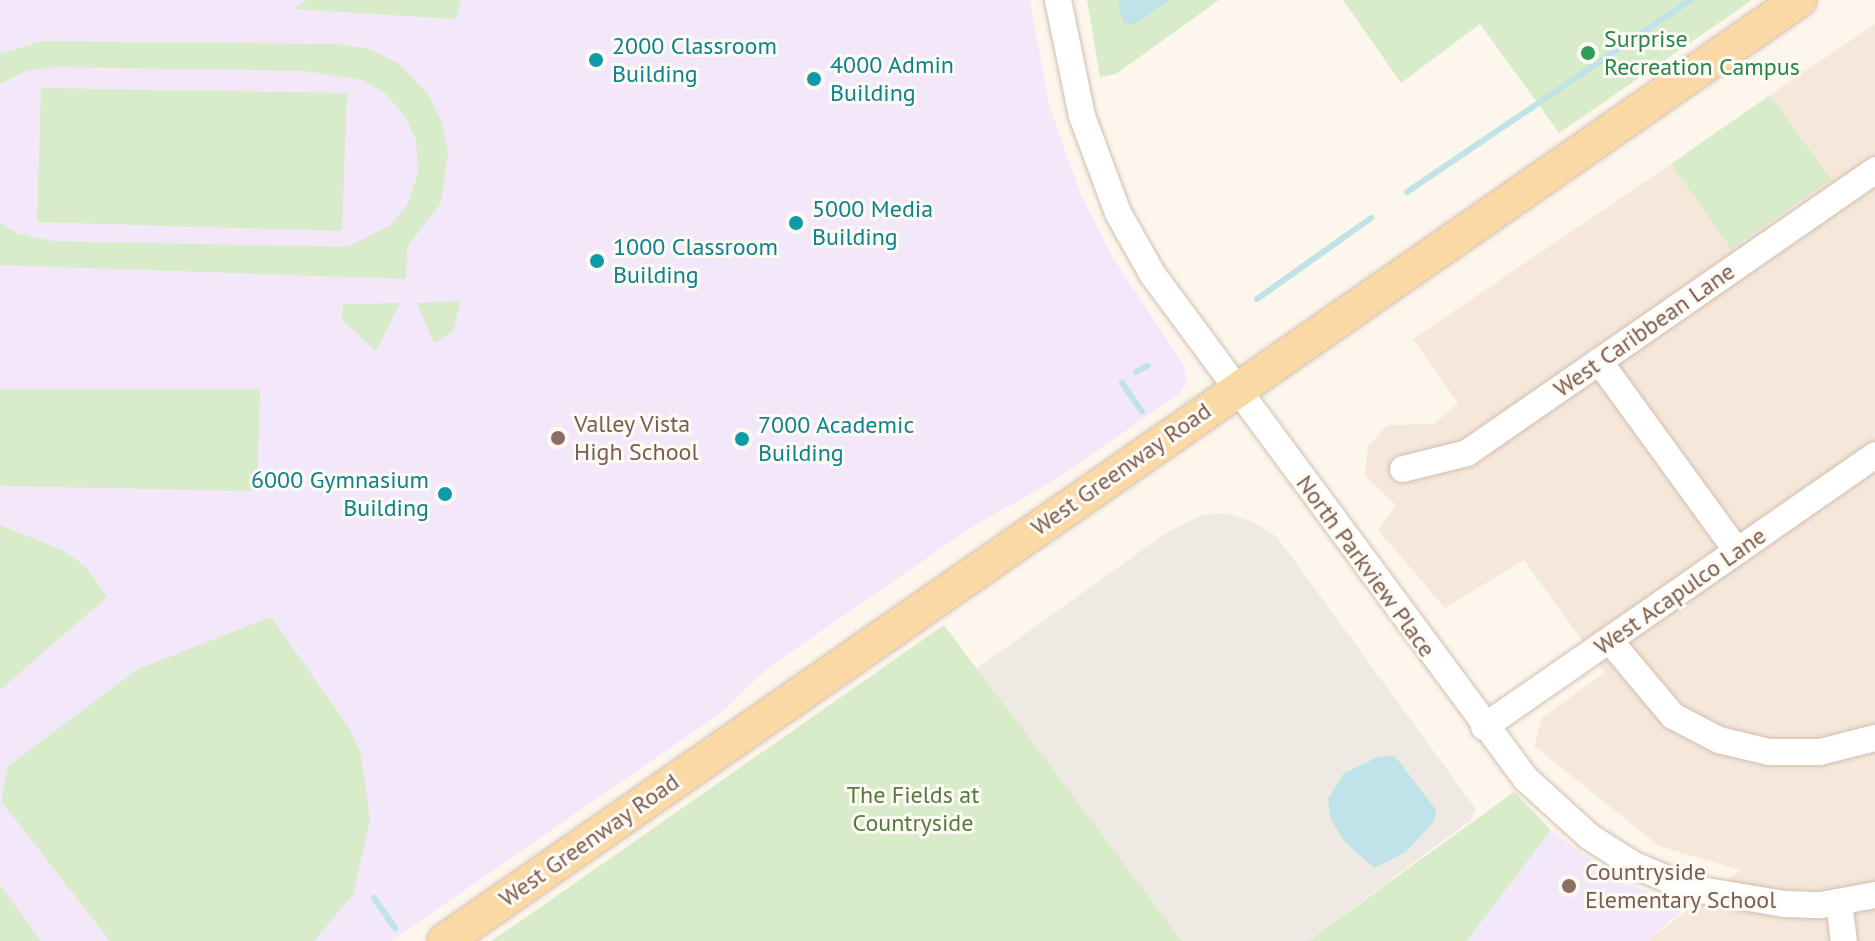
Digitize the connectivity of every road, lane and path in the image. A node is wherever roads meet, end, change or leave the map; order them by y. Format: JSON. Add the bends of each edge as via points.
{"nodes":[{"id":1,"x":1058,"y":0,"type":"edge"},
{"id":2,"x":1799,"y":0,"type":"edge"},
{"id":3,"x":1875,"y":170,"type":"edge"},
{"id":4,"x":1599,"y":361,"type":"junction"},
{"id":5,"x":1236,"y":390,"type":"junction"},
{"id":6,"x":1875,"y":455,"type":"edge"},
{"id":7,"x":1403,"y":469,"type":"dead end"},
{"id":8,"x":1737,"y":551,"type":"junction"},
{"id":9,"x":1610,"y":641,"type":"junction"},
{"id":10,"x":1484,"y":727,"type":"junction"},
{"id":11,"x":1875,"y":738,"type":"edge"},
{"id":12,"x":1875,"y":895,"type":"edge"},
{"id":13,"x":1839,"y":902,"type":"junction"},
{"id":14,"x":445,"y":941,"type":"edge"},
{"id":15,"x":1844,"y":941,"type":"edge"}],
"edges":[{"from":1,"to":5,"type":"street","name":"North Parkview Place","via":[[1082,116],[1118,213],[1153,275]]},
{"from":2,"to":5,"type":"main road","name":"West Greenway Road"},
{"from":3,"to":4,"type":"street","name":"West Caribbean Lane"},
{"from":4,"to":7,"type":"street","name":"West Caribbean Lane","via":[[1467,453]]},
{"from":4,"to":8,"type":"street"},
{"from":5,"to":10,"type":"street","name":"North Parkview Place"},
{"from":5,"to":14,"type":"main road","name":"West Greenway Road"},
{"from":6,"to":8,"type":"street","name":"West Acapulco Lane"},
{"from":8,"to":9,"type":"street","name":"West Acapulco Lane"},
{"from":9,"to":10,"type":"street","name":"West Acapulco Lane"},
{"from":9,"to":11,"type":"street","via":[[1673,716],[1719,740],[1769,752],[1820,752]]},
{"from":10,"to":13,"type":"street","name":"North Parkview Place","via":[[1546,801],[1634,865],[1724,896],[1785,904]]},
{"from":12,"to":13,"type":"street","name":"North Parkview Place"},
{"from":13,"to":15,"type":"street"}]}
